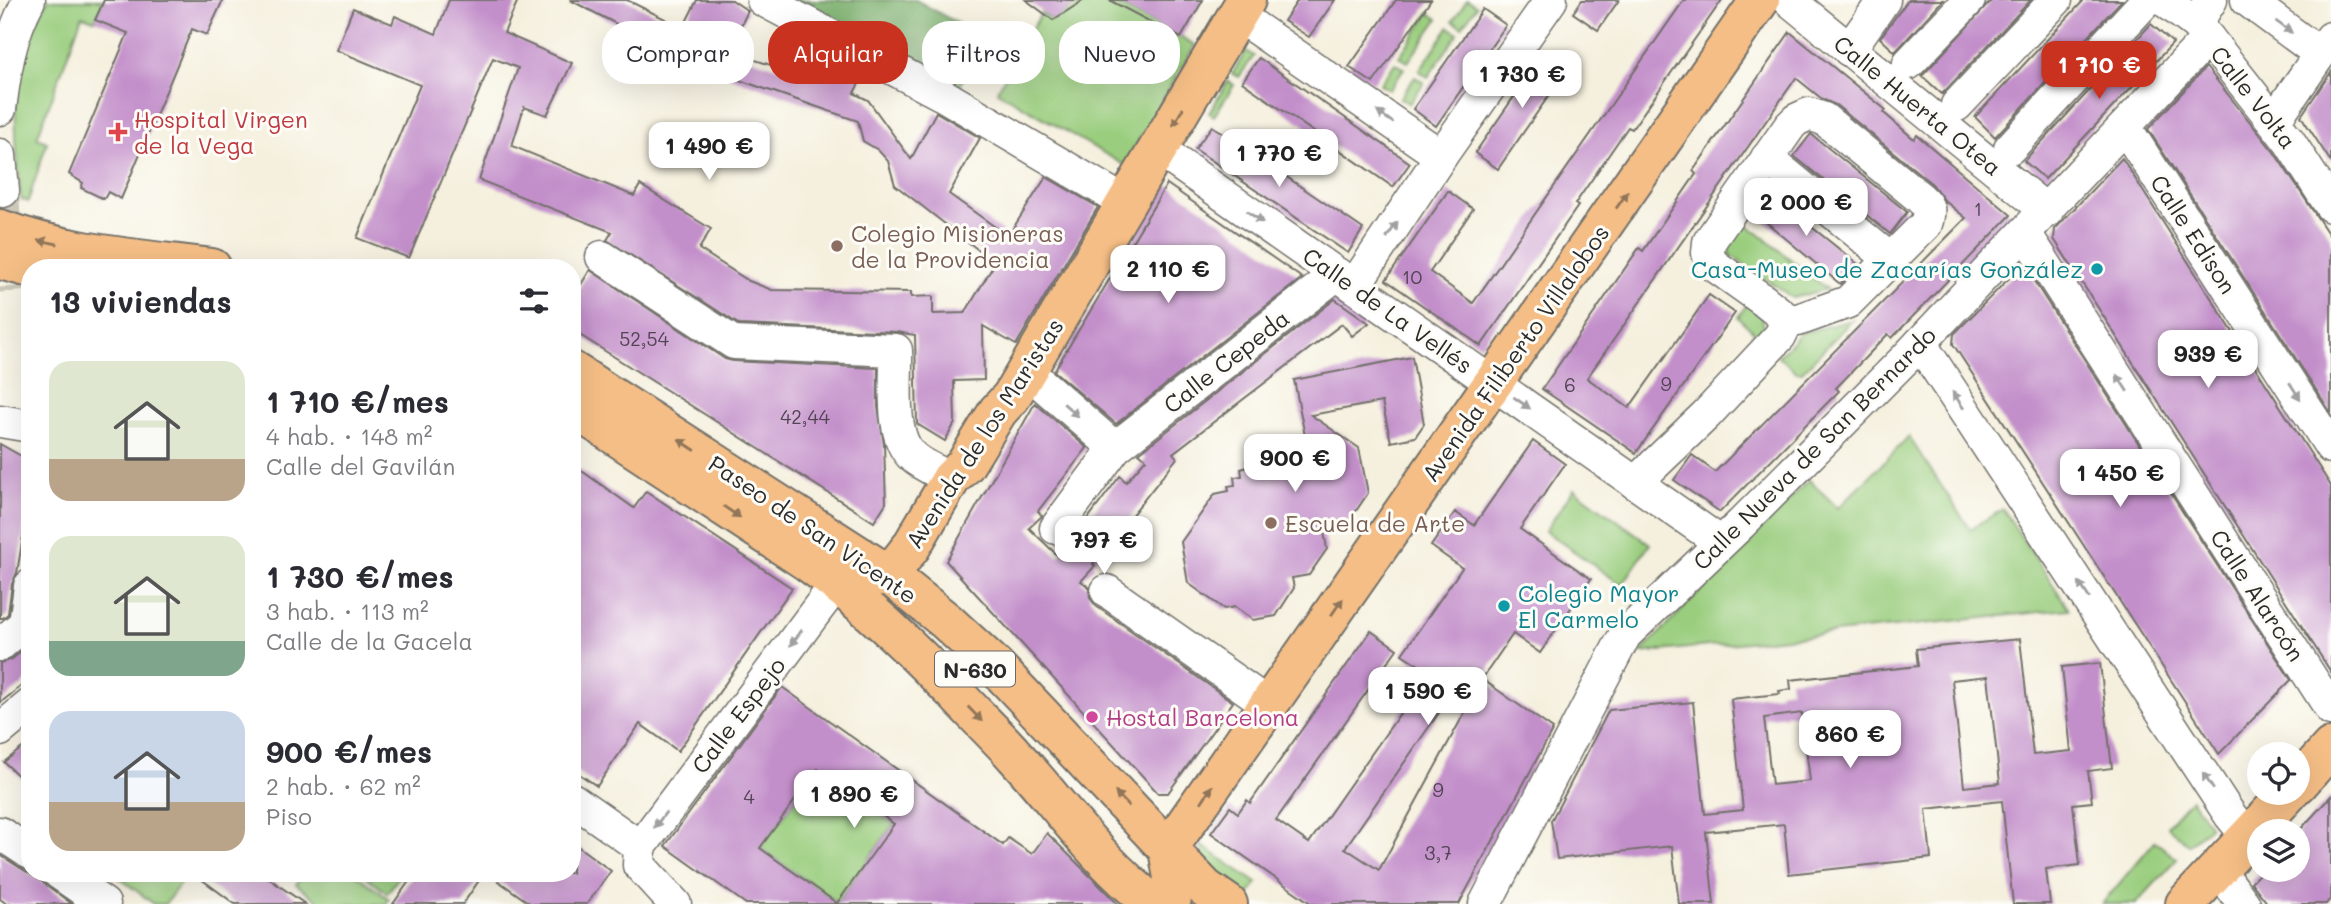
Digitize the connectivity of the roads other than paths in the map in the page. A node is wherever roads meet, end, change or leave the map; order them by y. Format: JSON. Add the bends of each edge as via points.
{"nodes":[{"id":1,"x":29,"y":0,"type":"edge"},
{"id":2,"x":763,"y":0,"type":"edge"},
{"id":3,"x":1760,"y":0,"type":"edge"},
{"id":4,"x":1789,"y":0,"type":"edge"},
{"id":5,"x":1884,"y":0,"type":"edge"},
{"id":6,"x":1969,"y":0,"type":"edge"},
{"id":7,"x":2056,"y":0,"type":"edge"},
{"id":8,"x":2147,"y":0,"type":"edge"},
{"id":9,"x":2164,"y":0,"type":"edge"},
{"id":10,"x":2247,"y":0,"type":"edge"},
{"id":11,"x":1536,"y":5,"type":"edge"},
{"id":12,"x":1242,"y":8,"type":"edge"},
{"id":13,"x":2205,"y":21,"type":"edge"},
{"id":14,"x":2326,"y":46,"type":"edge"},
{"id":15,"x":1849,"y":50,"type":"junction"},
{"id":16,"x":1909,"y":63,"type":"dead end"},
{"id":17,"x":1957,"y":105,"type":"dead end"},
{"id":18,"x":0,"y":109,"type":"edge"},
{"id":19,"x":2274,"y":121,"type":"junction"},
{"id":20,"x":2125,"y":127,"type":"junction"},
{"id":21,"x":2010,"y":148,"type":"dead end"},
{"id":22,"x":1159,"y":150,"type":"junction"},
{"id":23,"x":0,"y":156,"type":"edge"},
{"id":24,"x":1441,"y":156,"type":"junction"},
{"id":25,"x":1767,"y":158,"type":"junction"},
{"id":26,"x":3,"y":191,"type":"dead end"},
{"id":27,"x":1128,"y":204,"type":"junction"},
{"id":28,"x":2331,"y":206,"type":"edge"},
{"id":29,"x":2047,"y":211,"type":"junction"},
{"id":30,"x":0,"y":229,"type":"edge"},
{"id":31,"x":2025,"y":233,"type":"junction"},
{"id":32,"x":602,"y":257,"type":"dead end"},
{"id":33,"x":138,"y":259,"type":"edge"},
{"id":34,"x":0,"y":260,"type":"edge"},
{"id":35,"x":1891,"y":261,"type":"junction"},
{"id":36,"x":21,"y":266,"type":"edge"},
{"id":37,"x":1345,"y":280,"type":"junction"},
{"id":38,"x":1788,"y":320,"type":"junction"},
{"id":39,"x":1920,"y":343,"type":"junction"},
{"id":40,"x":1027,"y":371,"type":"junction"},
{"id":41,"x":581,"y":379,"type":"edge"},
{"id":42,"x":1494,"y":384,"type":"junction"},
{"id":43,"x":581,"y":412,"type":"edge"},
{"id":44,"x":0,"y":421,"type":"edge"},
{"id":45,"x":21,"y":424,"type":"edge"},
{"id":46,"x":2331,"y":447,"type":"edge"},
{"id":47,"x":1115,"y":448,"type":"junction"},
{"id":48,"x":951,"y":479,"type":"junction"},
{"id":49,"x":1635,"y":483,"type":"junction"},
{"id":50,"x":1056,"y":527,"type":"dead end"},
{"id":51,"x":1720,"y":542,"type":"junction"},
{"id":52,"x":1107,"y":591,"type":"dead end"},
{"id":53,"x":876,"y":592,"type":"junction"},
{"id":54,"x":21,"y":627,"type":"edge"},
{"id":55,"x":0,"y":645,"type":"edge"},
{"id":56,"x":1268,"y":705,"type":"junction"},
{"id":57,"x":2331,"y":709,"type":"edge"},
{"id":58,"x":21,"y":712,"type":"edge"},
{"id":59,"x":0,"y":730,"type":"edge"},
{"id":60,"x":2331,"y":747,"type":"edge"},
{"id":61,"x":1015,"y":755,"type":"junction"},
{"id":62,"x":2310,"y":771,"type":"edge"},
{"id":63,"x":581,"y":805,"type":"edge"},
{"id":64,"x":2277,"y":805,"type":"edge"},
{"id":65,"x":2264,"y":819,"type":"edge"},
{"id":66,"x":0,"y":833,"type":"edge"},
{"id":67,"x":2247,"y":836,"type":"joint"},
{"id":68,"x":21,"y":847,"type":"edge"},
{"id":69,"x":640,"y":847,"type":"junction"},
{"id":70,"x":1168,"y":849,"type":"junction"},
{"id":71,"x":2218,"y":869,"type":"junction"},
{"id":72,"x":72,"y":882,"type":"edge"},
{"id":73,"x":104,"y":904,"type":"edge"},
{"id":74,"x":675,"y":904,"type":"edge"},
{"id":75,"x":1154,"y":904,"type":"edge"},
{"id":76,"x":1171,"y":904,"type":"edge"},
{"id":77,"x":1228,"y":904,"type":"edge"},
{"id":78,"x":1485,"y":904,"type":"edge"},
{"id":79,"x":2185,"y":904,"type":"edge"},
{"id":80,"x":2244,"y":904,"type":"edge"}],
"edges":[{"from":1,"to":18,"type":"street","via":[[6,60]]},
{"from":2,"to":27,"type":"street","via":[[943,95]]},
{"from":42,"to":3,"type":"main road","name":"Avenida Filiberto Villalobos","one_way":true},
{"from":4,"to":15,"type":"street","name":"Calle Huerta Otea"},
{"from":5,"to":15,"type":"street"},
{"from":6,"to":16,"type":"street"},
{"from":7,"to":17,"type":"street"},
{"from":8,"to":21,"type":"street"},
{"from":9,"to":13,"type":"street","name":"Calle Volta"},
{"from":10,"to":14,"type":"street","one_way":true},
{"from":11,"to":24,"type":"street","name":"Calle Cepeda"},
{"from":12,"to":22,"type":"main road","name":"Avenida de los Maristas","one_way":true},
{"from":24,"to":12,"type":"street","one_way":true},
{"from":13,"to":19,"type":"street","name":"Calle Volta"},
{"from":13,"to":20,"type":"street","name":"Calle Nueva de San Bernardo"},
{"from":14,"to":19,"type":"street"},
{"from":15,"to":29,"type":"street","name":"Calle Huerta Otea"},
{"from":19,"to":28,"type":"street","name":"Calle Volta"},
{"from":20,"to":29,"type":"street","name":"Calle Nueva de San Bernardo"},
{"from":20,"to":46,"type":"street","name":"Calle Edison","one_way":true},
{"from":22,"to":27,"type":"main road","name":"Avenida de los Maristas"},
{"from":22,"to":37,"type":"street","name":"Calle de La Vellés","one_way":true},
{"from":23,"to":26,"type":"street"},
{"from":37,"to":24,"type":"street","name":"Calle Cepeda","one_way":true},
{"from":25,"to":35,"type":"street"},
{"from":25,"to":35,"type":"street","via":[[1796,120],[1815,115],[1927,204],[1926,224]]},
{"from":25,"to":38,"type":"street","via":[[1709,242],[1708,253],[1711,263]]},
{"from":27,"to":40,"type":"main road","name":"Avenida de los Maristas"},
{"from":29,"to":31,"type":"street","name":"Calle Nueva de San Bernardo"},
{"from":33,"to":30,"type":"main road","one_way":true},
{"from":31,"to":39,"type":"street","name":"Calle Nueva de San Bernardo","via":[[1982,291]]},
{"from":57,"to":31,"type":"street","name":"Calle Alarcón","one_way":true},
{"from":32,"to":48,"type":"street","via":[[734,343],[896,350],[898,432],[903,446],[914,458]]},
{"from":34,"to":36,"type":"main road"},
{"from":35,"to":38,"type":"street","via":[[1848,302]]},
{"from":37,"to":42,"type":"street","name":"Calle de La Vellés"},
{"from":37,"to":47,"type":"street","name":"Calle Cepeda"},
{"from":38,"to":49,"type":"street","via":[[1780,336],[1706,415]]},
{"from":39,"to":51,"type":"street","name":"Calle Nueva de San Bernardo"},
{"from":67,"to":39,"type":"street","one_way":true},
{"from":40,"to":47,"type":"street","one_way":true},
{"from":40,"to":48,"type":"main road","name":"Avenida de los Maristas"},
{"from":53,"to":41,"type":"main road","name":"Paseo de San Vicente","one_way":true},
{"from":42,"to":49,"type":"street","name":"Calle de La Vellés","one_way":true},
{"from":56,"to":42,"type":"main road","name":"Avenida Filiberto Villalobos","one_way":true},
{"from":43,"to":53,"type":"main road","name":"Paseo de San Vicente","one_way":true},
{"from":44,"to":45,"type":"street"},
{"from":47,"to":50,"type":"street","name":"Calle Cepeda"},
{"from":48,"to":53,"type":"main road","name":"Avenida de los Maristas","via":[[911,547]]},
{"from":49,"to":51,"type":"street","name":"Calle de La Vellés"},
{"from":51,"to":78,"type":"street","name":"Calle Nueva de San Bernardo","via":[[1625,635]]},
{"from":52,"to":56,"type":"street"},
{"from":53,"to":61,"type":"main road","name":"Paseo de San Vicente","one_way":true},
{"from":53,"to":69,"type":"street","name":"Calle Espejo","one_way":true},
{"from":70,"to":53,"type":"main road","name":"Paseo de San Vicente","one_way":true,"via":[[984,656]]},
{"from":54,"to":55,"type":"street"},
{"from":70,"to":56,"type":"main road","name":"Avenida Filiberto Villalobos","one_way":true},
{"from":58,"to":59,"type":"street"},
{"from":60,"to":62,"type":"main road"},
{"from":61,"to":70,"type":"main road","name":"Paseo de San Vicente","via":[[1112,831]]},
{"from":61,"to":75,"type":"main road","name":"Paseo de San Vicente","via":[[1070,823]]},
{"from":63,"to":69,"type":"street"},
{"from":64,"to":65,"type":"main road"},
{"from":66,"to":68,"type":"street"},
{"from":67,"to":71,"type":"main road"},
{"from":69,"to":74,"type":"street","via":[[639,865]]},
{"from":70,"to":76,"type":"main road","via":[[1174,884]]},
{"from":70,"to":77,"type":"main road","name":"Paseo de San Vicente","via":[[1205,888]]},
{"from":71,"to":79,"type":"main road"},
{"from":71,"to":80,"type":"street"},
{"from":72,"to":73,"type":"street"}]}
